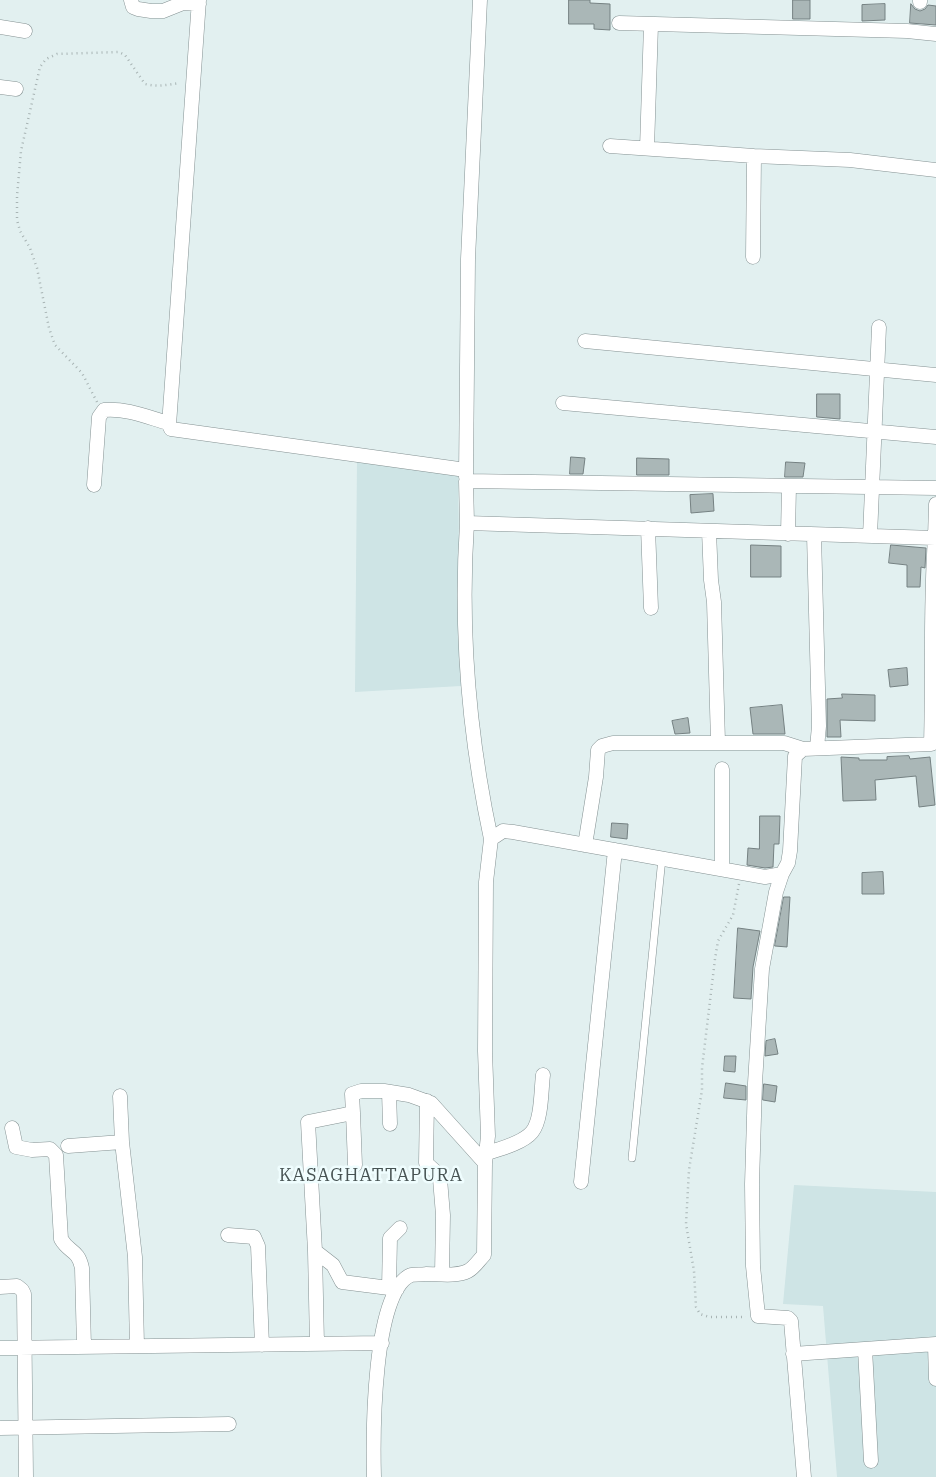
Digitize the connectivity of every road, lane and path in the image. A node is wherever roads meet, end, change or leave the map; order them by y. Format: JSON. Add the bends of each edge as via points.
{"nodes":[{"id":1,"x":131,"y":0,"type":"edge"},
{"id":2,"x":480,"y":0,"type":"edge"},
{"id":3,"x":199,"y":2,"type":"edge"},
{"id":4,"x":619,"y":23,"type":"dead end"},
{"id":5,"x":651,"y":25,"type":"junction"},
{"id":6,"x":0,"y":27,"type":"edge"},
{"id":7,"x":25,"y":31,"type":"dead end"},
{"id":8,"x":936,"y":34,"type":"edge"},
{"id":9,"x":0,"y":87,"type":"edge"},
{"id":10,"x":193,"y":87,"type":"junction"},
{"id":11,"x":16,"y":89,"type":"dead end"},
{"id":12,"x":610,"y":146,"type":"dead end"},
{"id":13,"x":647,"y":148,"type":"junction"},
{"id":14,"x":754,"y":156,"type":"junction"},
{"id":15,"x":936,"y":170,"type":"edge"},
{"id":16,"x":753,"y":257,"type":"dead end"},
{"id":17,"x":879,"y":327,"type":"dead end"},
{"id":18,"x":585,"y":341,"type":"dead end"},
{"id":19,"x":876,"y":370,"type":"junction"},
{"id":20,"x":936,"y":375,"type":"edge"},
{"id":21,"x":563,"y":403,"type":"dead end"},
{"id":22,"x":101,"y":412,"type":"junction"},
{"id":23,"x":168,"y":423,"type":"junction"},
{"id":24,"x":874,"y":431,"type":"junction"},
{"id":25,"x":936,"y":437,"type":"edge"},
{"id":26,"x":466,"y":475,"type":"junction"},
{"id":27,"x":94,"y":485,"type":"dead end"},
{"id":28,"x":789,"y":486,"type":"junction"},
{"id":29,"x":871,"y":487,"type":"junction"},
{"id":30,"x":936,"y":488,"type":"edge"},
{"id":31,"x":936,"y":504,"type":"edge"},
{"id":32,"x":467,"y":523,"type":"junction"},
{"id":33,"x":648,"y":528,"type":"junction"},
{"id":34,"x":709,"y":531,"type":"junction"},
{"id":35,"x":788,"y":534,"type":"junction"},
{"id":36,"x":814,"y":535,"type":"junction"},
{"id":37,"x":870,"y":536,"type":"junction"},
{"id":38,"x":935,"y":538,"type":"junction"},
{"id":39,"x":651,"y":608,"type":"dead end"},
{"id":40,"x":718,"y":742,"type":"junction"},
{"id":41,"x":933,"y":743,"type":"edge"},
{"id":42,"x":810,"y":748,"type":"junction"},
{"id":43,"x":722,"y":769,"type":"dead end"},
{"id":44,"x":491,"y":839,"type":"junction"},
{"id":45,"x":585,"y":845,"type":"junction"},
{"id":46,"x":614,"y":850,"type":"junction"},
{"id":47,"x":662,"y":858,"type":"junction"},
{"id":48,"x":722,"y":869,"type":"junction"},
{"id":49,"x":741,"y":873,"type":"junction"},
{"id":50,"x":782,"y":874,"type":"junction"},
{"id":51,"x":543,"y":1075,"type":"dead end"},
{"id":52,"x":389,"y":1092,"type":"junction"},
{"id":53,"x":120,"y":1096,"type":"dead end"},
{"id":54,"x":427,"y":1102,"type":"junction"},
{"id":55,"x":353,"y":1113,"type":"junction"},
{"id":56,"x":390,"y":1124,"type":"dead end"},
{"id":57,"x":12,"y":1128,"type":"dead end"},
{"id":58,"x":122,"y":1142,"type":"junction"},
{"id":59,"x":68,"y":1146,"type":"dead end"},
{"id":60,"x":486,"y":1158,"type":"junction"},
{"id":61,"x":632,"y":1158,"type":"dead end"},
{"id":62,"x":355,"y":1165,"type":"dead end"},
{"id":63,"x":581,"y":1182,"type":"dead end"},
{"id":64,"x":400,"y":1228,"type":"dead end"},
{"id":65,"x":228,"y":1234,"type":"dead end"},
{"id":66,"x":315,"y":1251,"type":"junction"},
{"id":67,"x":442,"y":1274,"type":"junction"},
{"id":68,"x":0,"y":1286,"type":"edge"},
{"id":69,"x":393,"y":1288,"type":"junction"},
{"id":70,"x":758,"y":1316,"type":"junction"},
{"id":71,"x":382,"y":1343,"type":"junction"},
{"id":72,"x":317,"y":1344,"type":"junction"},
{"id":73,"x":935,"y":1344,"type":"edge"},
{"id":74,"x":262,"y":1345,"type":"junction"},
{"id":75,"x":137,"y":1346,"type":"junction"},
{"id":76,"x":25,"y":1347,"type":"junction"},
{"id":77,"x":84,"y":1347,"type":"junction"},
{"id":78,"x":0,"y":1348,"type":"edge"},
{"id":79,"x":865,"y":1349,"type":"junction"},
{"id":80,"x":793,"y":1354,"type":"junction"},
{"id":81,"x":936,"y":1379,"type":"edge"},
{"id":82,"x":229,"y":1424,"type":"dead end"},
{"id":83,"x":0,"y":1428,"type":"edge"},
{"id":84,"x":26,"y":1428,"type":"junction"},
{"id":85,"x":871,"y":1461,"type":"dead end"},
{"id":86,"x":26,"y":1477,"type":"edge"},
{"id":87,"x":374,"y":1477,"type":"edge"},
{"id":88,"x":804,"y":1477,"type":"edge"}],
"edges":[{"from":1,"to":3,"type":"street","via":[[132,7],[151,11]]},
{"from":2,"to":26,"type":"street","via":[[468,259]]},
{"from":3,"to":10,"type":"street"},
{"from":4,"to":5,"type":"street"},
{"from":5,"to":8,"type":"street"},
{"from":5,"to":13,"type":"street"},
{"from":6,"to":7,"type":"street"},
{"from":9,"to":11,"type":"street"},
{"from":10,"to":22,"type":"path","via":[[185,83],[145,84],[125,55],[119,52],[57,54],[46,59],[40,67],[22,151],[17,220],[37,268],[55,345],[82,373]]},
{"from":10,"to":23,"type":"street"},
{"from":12,"to":13,"type":"street"},
{"from":13,"to":14,"type":"street"},
{"from":14,"to":15,"type":"street","via":[[850,160]]},
{"from":14,"to":16,"type":"street"},
{"from":17,"to":19,"type":"street"},
{"from":18,"to":19,"type":"street"},
{"from":19,"to":20,"type":"street"},
{"from":19,"to":24,"type":"street"},
{"from":21,"to":24,"type":"street"},
{"from":22,"to":23,"type":"street","via":[[118,410]]},
{"from":22,"to":27,"type":"street"},
{"from":23,"to":26,"type":"street","via":[[171,429]]},
{"from":24,"to":25,"type":"street"},
{"from":24,"to":29,"type":"street"},
{"from":26,"to":28,"type":"street"},
{"from":26,"to":32,"type":"street"},
{"from":28,"to":29,"type":"street"},
{"from":28,"to":35,"type":"street"},
{"from":29,"to":30,"type":"street"},
{"from":29,"to":37,"type":"street"},
{"from":31,"to":38,"type":"street"},
{"from":32,"to":33,"type":"street"},
{"from":32,"to":44,"type":"street","via":[[468,690]]},
{"from":33,"to":34,"type":"street"},
{"from":33,"to":39,"type":"street"},
{"from":34,"to":35,"type":"street"},
{"from":34,"to":40,"type":"street"},
{"from":35,"to":36,"type":"street"},
{"from":36,"to":37,"type":"street"},
{"from":36,"to":42,"type":"street","via":[[819,726]]},
{"from":37,"to":38,"type":"street"},
{"from":38,"to":41,"type":"street","via":[[931,587]]},
{"from":40,"to":42,"type":"street","via":[[784,743]]},
{"from":40,"to":45,"type":"street","via":[[613,743],[602,746],[598,750]]},
{"from":41,"to":42,"type":"street"},
{"from":42,"to":50,"type":"street","via":[[795,756],[790,851]]},
{"from":43,"to":48,"type":"street"},
{"from":44,"to":45,"type":"street","via":[[503,831]]},
{"from":44,"to":60,"type":"street","via":[[486,882]]},
{"from":45,"to":46,"type":"street"},
{"from":46,"to":47,"type":"street"},
{"from":46,"to":63,"type":"street"},
{"from":47,"to":48,"type":"street"},
{"from":47,"to":61,"type":"lane"},
{"from":48,"to":49,"type":"street"},
{"from":49,"to":50,"type":"street","via":[[765,877]]},
{"from":49,"to":70,"type":"path","via":[[733,914],[718,941],[715,959],[702,1090],[689,1170],[686,1224],[696,1307],[700,1314],[709,1317]]},
{"from":50,"to":70,"type":"street","via":[[762,969],[755,1083],[752,1184]]},
{"from":51,"to":60,"type":"street","via":[[538,1118],[533,1131]]},
{"from":52,"to":54,"type":"street"},
{"from":52,"to":55,"type":"street","via":[[361,1091],[352,1094]]},
{"from":52,"to":56,"type":"street"},
{"from":53,"to":58,"type":"street"},
{"from":54,"to":60,"type":"street"},
{"from":54,"to":67,"type":"street","via":[[426,1163],[440,1179]]},
{"from":55,"to":62,"type":"street"},
{"from":55,"to":66,"type":"street","via":[[308,1122]]},
{"from":57,"to":77,"type":"street","via":[[16,1147],[50,1149],[56,1155],[61,1239],[80,1257],[82,1268]]},
{"from":58,"to":59,"type":"street"},
{"from":58,"to":75,"type":"street","via":[[135,1257]]},
{"from":60,"to":67,"type":"street","via":[[484,1255],[468,1271]]},
{"from":64,"to":69,"type":"street","via":[[390,1238]]},
{"from":65,"to":74,"type":"street","via":[[254,1237],[258,1246]]},
{"from":66,"to":69,"type":"street","via":[[333,1265],[342,1282]]},
{"from":66,"to":72,"type":"street"},
{"from":67,"to":69,"type":"street","via":[[411,1275]]},
{"from":68,"to":76,"type":"street","via":[[17,1286],[24,1294]]},
{"from":69,"to":71,"type":"street"},
{"from":70,"to":80,"type":"street","via":[[788,1318],[791,1321]]},
{"from":71,"to":72,"type":"street"},
{"from":71,"to":87,"type":"street","via":[[375,1381]]},
{"from":72,"to":74,"type":"street"},
{"from":73,"to":79,"type":"street"},
{"from":73,"to":81,"type":"street"},
{"from":74,"to":75,"type":"street"},
{"from":75,"to":77,"type":"street"},
{"from":76,"to":77,"type":"street"},
{"from":76,"to":78,"type":"street"},
{"from":76,"to":84,"type":"street"},
{"from":79,"to":80,"type":"street"},
{"from":79,"to":85,"type":"street"},
{"from":80,"to":88,"type":"street"},
{"from":82,"to":84,"type":"street"},
{"from":83,"to":84,"type":"street"},
{"from":84,"to":86,"type":"street"}]}
